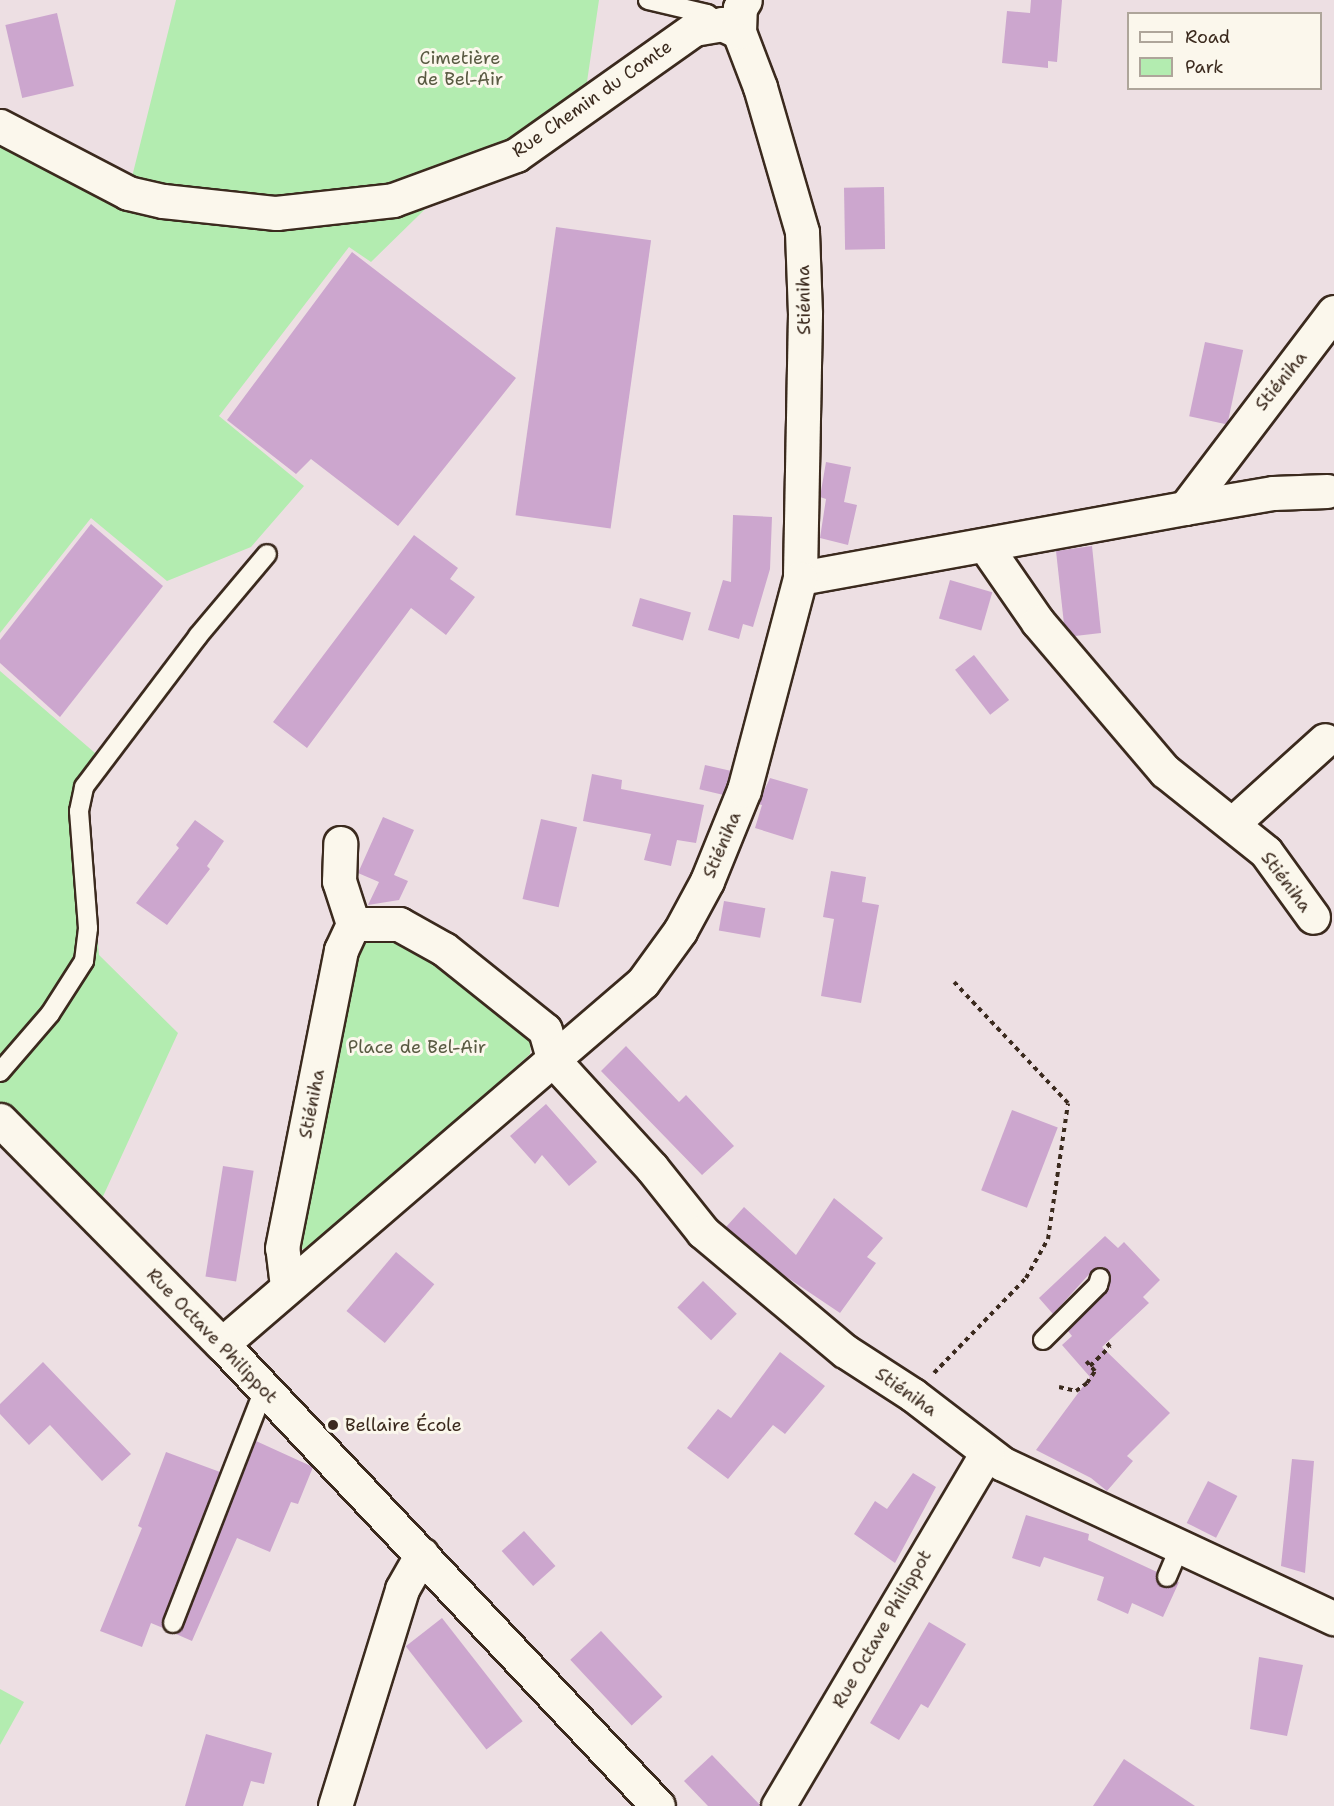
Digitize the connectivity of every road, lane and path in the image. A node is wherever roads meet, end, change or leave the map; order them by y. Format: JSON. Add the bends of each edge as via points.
{"nodes":[{"id":1,"x":648,"y":0,"type":"edge"},
{"id":2,"x":745,"y":0,"type":"edge"},
{"id":3,"x":729,"y":19,"type":"edge"},
{"id":4,"x":0,"y":126,"type":"edge"},
{"id":5,"x":1334,"y":312,"type":"edge"},
{"id":6,"x":1327,"y":491,"type":"dead end"},
{"id":7,"x":1185,"y":508,"type":"junction"},
{"id":8,"x":986,"y":547,"type":"junction"},
{"id":9,"x":267,"y":554,"type":"dead end"},
{"id":10,"x":800,"y":578,"type":"junction"},
{"id":11,"x":1325,"y":740,"type":"dead end"},
{"id":12,"x":1232,"y":824,"type":"junction"},
{"id":13,"x":340,"y":843,"type":"dead end"},
{"id":14,"x":1313,"y":917,"type":"dead end"},
{"id":15,"x":353,"y":924,"type":"junction"},
{"id":16,"x":954,"y":982,"type":"dead end"},
{"id":17,"x":554,"y":1061,"type":"junction"},
{"id":18,"x":0,"y":1072,"type":"edge"},
{"id":19,"x":0,"y":1120,"type":"edge"},
{"id":20,"x":1101,"y":1282,"type":"dead end"},
{"id":21,"x":287,"y":1286,"type":"junction"},
{"id":22,"x":1044,"y":1340,"type":"dead end"},
{"id":23,"x":1106,"y":1342,"type":"dead end"},
{"id":24,"x":222,"y":1344,"type":"junction"},
{"id":25,"x":1059,"y":1387,"type":"dead end"},
{"id":26,"x":264,"y":1389,"type":"junction"},
{"id":27,"x":913,"y":1395,"type":"junction"},
{"id":28,"x":987,"y":1453,"type":"junction"},
{"id":29,"x":1180,"y":1546,"type":"junction"},
{"id":30,"x":422,"y":1554,"type":"junction"},
{"id":31,"x":1167,"y":1577,"type":"dead end"},
{"id":32,"x":1334,"y":1618,"type":"edge"},
{"id":33,"x":173,"y":1623,"type":"dead end"},
{"id":34,"x":335,"y":1806,"type":"edge"},
{"id":35,"x":658,"y":1806,"type":"edge"},
{"id":36,"x":778,"y":1806,"type":"edge"}],
"edges":[{"from":1,"to":3,"type":"lane"},
{"from":2,"to":3,"type":"street"},
{"from":3,"to":4,"type":"street","name":"Rue Chemin du Comte","via":[[694,29],[668,45],[516,155],[393,200],[276,213],[163,201],[128,193]]},
{"from":3,"to":10,"type":"street","name":"Stiéniha","via":[[760,87],[802,232],[806,314]]},
{"from":5,"to":7,"type":"street","name":"Stiéniha"},
{"from":6,"to":7,"type":"street","via":[[1273,493]]},
{"from":7,"to":8,"type":"street"},
{"from":8,"to":10,"type":"street"},
{"from":8,"to":12,"type":"street","name":"Stiéniha","via":[[1038,622],[1165,771]]},
{"from":9,"to":18,"type":"lane","via":[[198,636],[84,787],[79,811],[88,928],[84,961],[50,1014]]},
{"from":10,"to":17,"type":"street","name":"Stiéniha","via":[[744,789],[707,881],[680,931],[643,982]]},
{"from":11,"to":12,"type":"street"},
{"from":12,"to":14,"type":"street","name":"Stiéniha","via":[[1266,852]]},
{"from":13,"to":15,"type":"street","via":[[339,881]]},
{"from":15,"to":17,"type":"street","name":"Stiéniha","via":[[399,924],[444,950],[545,1030]]},
{"from":15,"to":21,"type":"street","name":"Stiéniha","via":[[341,950],[282,1248]]},
{"from":16,"to":27,"type":"path","via":[[1068,1103],[1048,1239],[1026,1278]]},
{"from":17,"to":21,"type":"street","name":"Stiéniha"},
{"from":17,"to":27,"type":"street","name":"Stiéniha","via":[[652,1168],[703,1232],[845,1351]]},
{"from":19,"to":24,"type":"street","name":"Rue Octave Philippot"},
{"from":20,"to":22,"type":"lane"},
{"from":21,"to":24,"type":"street","name":"Stiéniha"},
{"from":23,"to":25,"type":"path","via":[[1110,1347],[1088,1363],[1093,1376],[1081,1389]]},
{"from":24,"to":26,"type":"street","name":"Rue Octave Philippot"},
{"from":26,"to":30,"type":"street","name":"Rue Octave Philippot"},
{"from":26,"to":33,"type":"lane"},
{"from":27,"to":28,"type":"street","name":"Stiéniha"},
{"from":28,"to":29,"type":"street","name":"Stiéniha","via":[[1086,1506]]},
{"from":28,"to":36,"type":"street","name":"Rue Octave Philippot"},
{"from":29,"to":31,"type":"lane"},
{"from":29,"to":32,"type":"street","name":"Stiéniha"},
{"from":30,"to":34,"type":"street","via":[[402,1589]]},
{"from":30,"to":35,"type":"street","name":"Rue Octave Philippot"}]}
